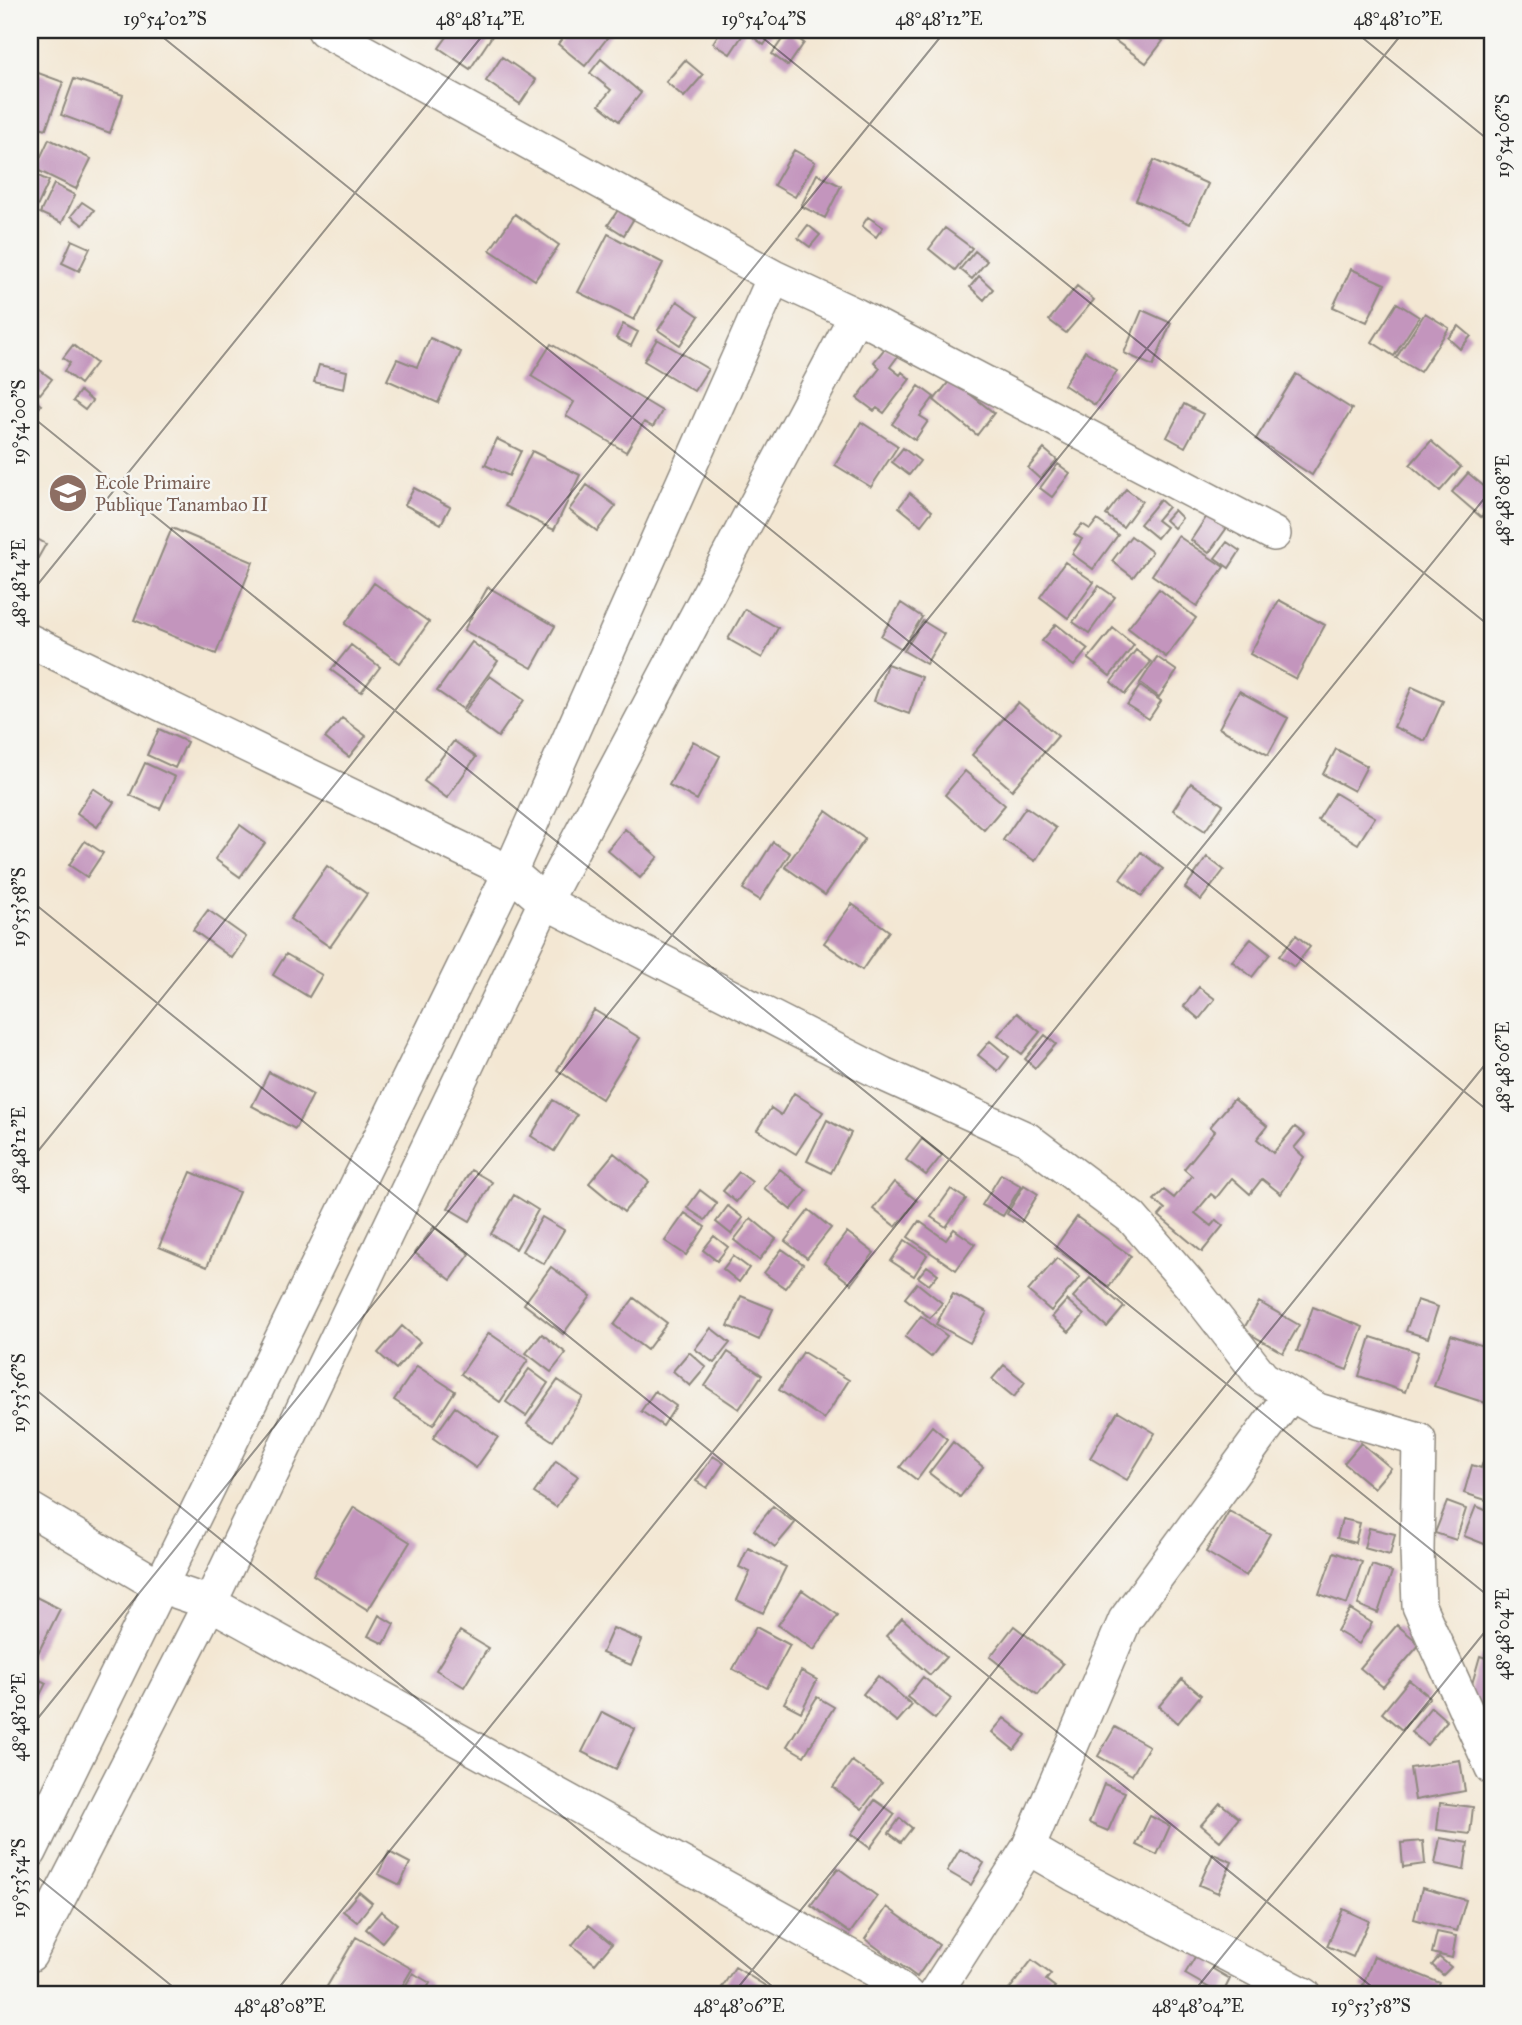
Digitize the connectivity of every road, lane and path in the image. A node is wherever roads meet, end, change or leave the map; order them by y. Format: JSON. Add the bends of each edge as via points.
{"nodes":[{"id":1,"x":324,"y":30,"type":"edge"},
{"id":2,"x":774,"y":277,"type":"junction"},
{"id":3,"x":856,"y":315,"type":"junction"},
{"id":4,"x":1274,"y":534,"type":"dead end"},
{"id":5,"x":30,"y":641,"type":"edge"},
{"id":6,"x":510,"y":872,"type":"junction"},
{"id":7,"x":545,"y":902,"type":"junction"},
{"id":8,"x":1292,"y":1394,"type":"junction"},
{"id":9,"x":30,"y":1509,"type":"edge"},
{"id":10,"x":160,"y":1586,"type":"junction"},
{"id":11,"x":210,"y":1603,"type":"junction"},
{"id":12,"x":1492,"y":1768,"type":"edge"},
{"id":13,"x":1028,"y":1848,"type":"junction"},
{"id":14,"x":30,"y":1852,"type":"edge"},
{"id":15,"x":30,"y":1955,"type":"edge"},
{"id":16,"x":906,"y":1995,"type":"edge"},
{"id":17,"x":934,"y":1995,"type":"edge"},
{"id":18,"x":1305,"y":1995,"type":"edge"}],
"edges":[{"from":1,"to":2,"type":"street"},
{"from":2,"to":3,"type":"street"},
{"from":2,"to":6,"type":"street"},
{"from":3,"to":4,"type":"street"},
{"from":3,"to":7,"type":"street"},
{"from":5,"to":6,"type":"street"},
{"from":6,"to":7,"type":"street"},
{"from":6,"to":10,"type":"street"},
{"from":7,"to":8,"type":"street","via":[[883,1074],[1027,1139],[1132,1218],[1263,1378]]},
{"from":7,"to":11,"type":"street"},
{"from":8,"to":12,"type":"street","via":[[1318,1410],[1419,1440],[1419,1606]]},
{"from":8,"to":13,"type":"street","via":[[1125,1620]]},
{"from":9,"to":10,"type":"street"},
{"from":10,"to":11,"type":"street"},
{"from":10,"to":14,"type":"street"},
{"from":11,"to":15,"type":"street"},
{"from":11,"to":16,"type":"street","via":[[875,1970]]},
{"from":13,"to":17,"type":"street"},
{"from":13,"to":18,"type":"street"}]}
